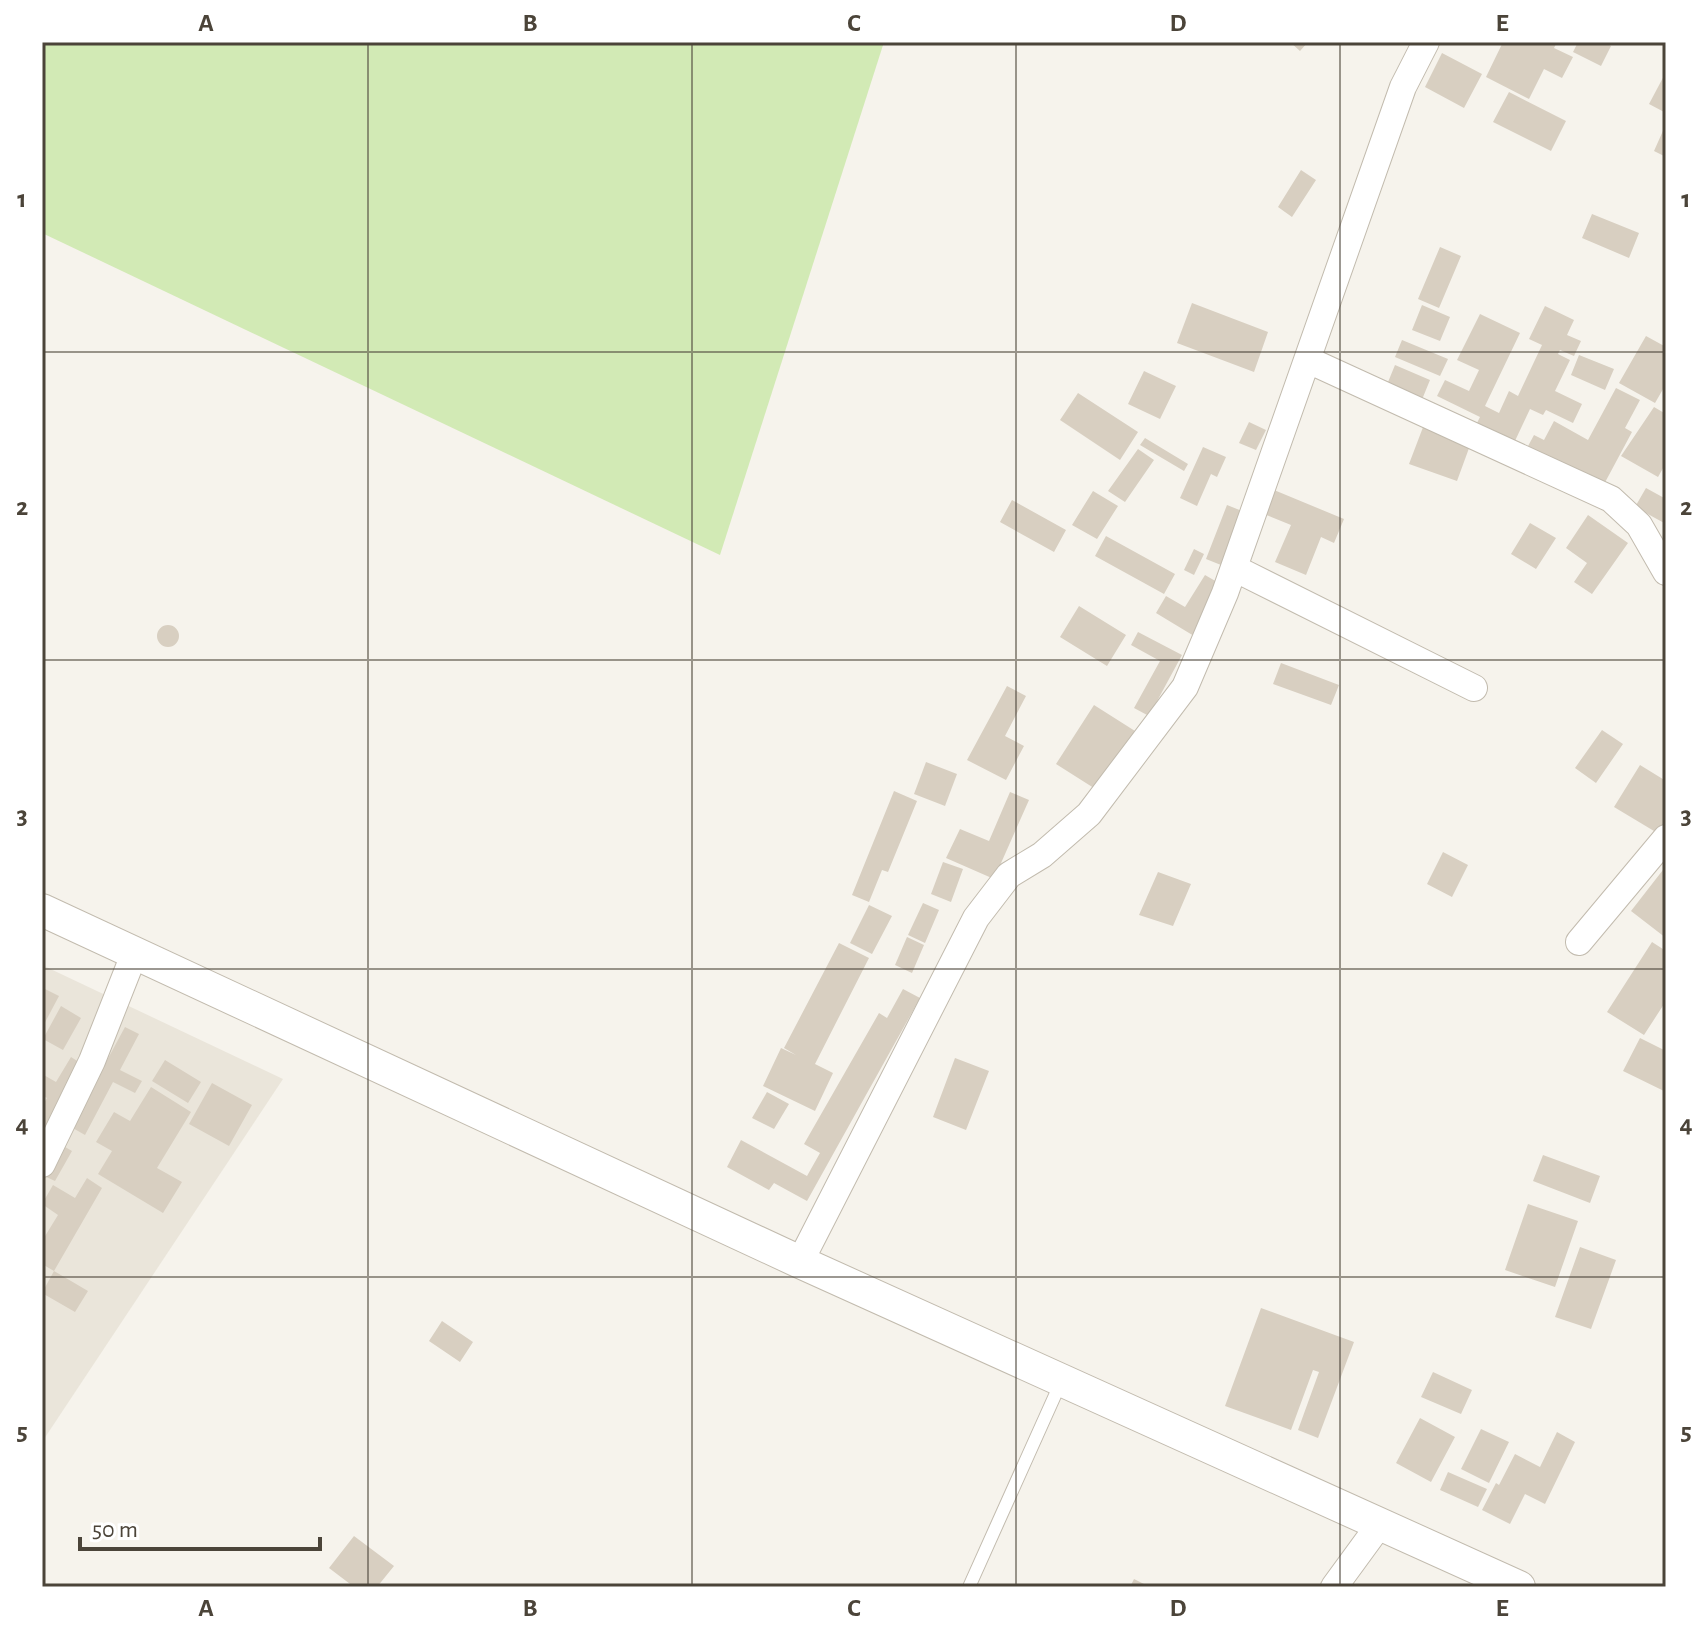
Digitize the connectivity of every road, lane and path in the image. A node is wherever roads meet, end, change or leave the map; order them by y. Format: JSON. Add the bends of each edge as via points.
{"nodes":[{"id":1,"x":1416,"y":46,"type":"edge"},
{"id":2,"x":1308,"y":360,"type":"junction"},
{"id":3,"x":1234,"y":568,"type":"junction"},
{"id":4,"x":1666,"y":572,"type":"edge"},
{"id":5,"x":1474,"y":688,"type":"dead end"},
{"id":6,"x":1666,"y":838,"type":"edge"},
{"id":7,"x":42,"y":910,"type":"edge"},
{"id":8,"x":1579,"y":942,"type":"dead end"},
{"id":9,"x":135,"y":952,"type":"junction"},
{"id":10,"x":42,"y":1164,"type":"edge"},
{"id":11,"x":800,"y":1262,"type":"junction"},
{"id":12,"x":1062,"y":1380,"type":"junction"},
{"id":13,"x":1380,"y":1524,"type":"junction"},
{"id":14,"x":969,"y":1587,"type":"edge"},
{"id":15,"x":1334,"y":1587,"type":"edge"},
{"id":16,"x":1519,"y":1587,"type":"edge"}],
"edges":[{"from":1,"to":2,"type":"street"},
{"from":2,"to":3,"type":"street"},
{"from":2,"to":4,"type":"street","via":[[1611,499],[1639,525]]},
{"from":3,"to":5,"type":"street"},
{"from":3,"to":11,"type":"street","via":[[1185,687],[1089,814],[1042,855],[1009,875],[976,918]]},
{"from":6,"to":8,"type":"street"},
{"from":7,"to":9,"type":"street"},
{"from":9,"to":10,"type":"street","via":[[92,1061]]},
{"from":9,"to":11,"type":"street"},
{"from":11,"to":12,"type":"street"},
{"from":12,"to":13,"type":"street"},
{"from":12,"to":14,"type":"lane"},
{"from":13,"to":15,"type":"street"},
{"from":13,"to":16,"type":"street"}]}
